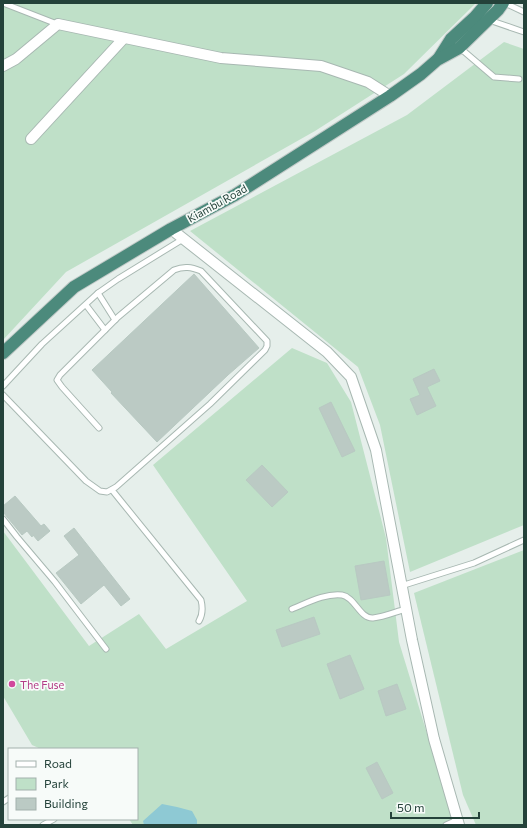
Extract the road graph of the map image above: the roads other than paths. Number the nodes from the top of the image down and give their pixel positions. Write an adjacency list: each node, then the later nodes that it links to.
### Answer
1 (3, 3): 5 (lane)
2 (497, 4): 3 (lane); 4 (highway, Kiambu Road); 9 (highway, Kiambu Road)
3 (524, 12)
4 (488, 20): 6 (lane); 8 (highway, Kiambu Road)
5 (58, 24): 7 (street); 10 (street)
6 (524, 32)
7 (124, 38): 12 (street); 13 (street)
8 (459, 48): 9 (highway, Kiambu Road); 11 (lane)
9 (437, 60): 12 (highway, Kiambu Road)
10 (3, 66)
11 (519, 78)
12 (390, 96): 14 (highway, Kiambu Road)
13 (31, 138)
14 (171, 229): 15 (street); 20 (highway, Kiambu Road)
15 (183, 239): 16 (lane); 27 (street)
16 (98, 294): 17 (lane); 18 (lane)
17 (86, 305): 19 (lane); 21 (lane)
18 (115, 320): 19 (lane); 24 (lane)
19 (105, 330): 23 (lane)
20 (3, 353)
21 (3, 386)
22 (3, 395): 24 (lane)
23 (100, 428)
24 (112, 490): 30 (lane)
25 (3, 519): 31 (lane)
26 (524, 540): 27 (lane)
27 (401, 586): 29 (street)
28 (292, 609): 29 (lane)
29 (406, 609): 33 (street)
30 (199, 622)
31 (106, 649)
32 (52, 820): 34 (lane)
33 (458, 822): 35 (lane)
34 (43, 825)
35 (446, 825)

